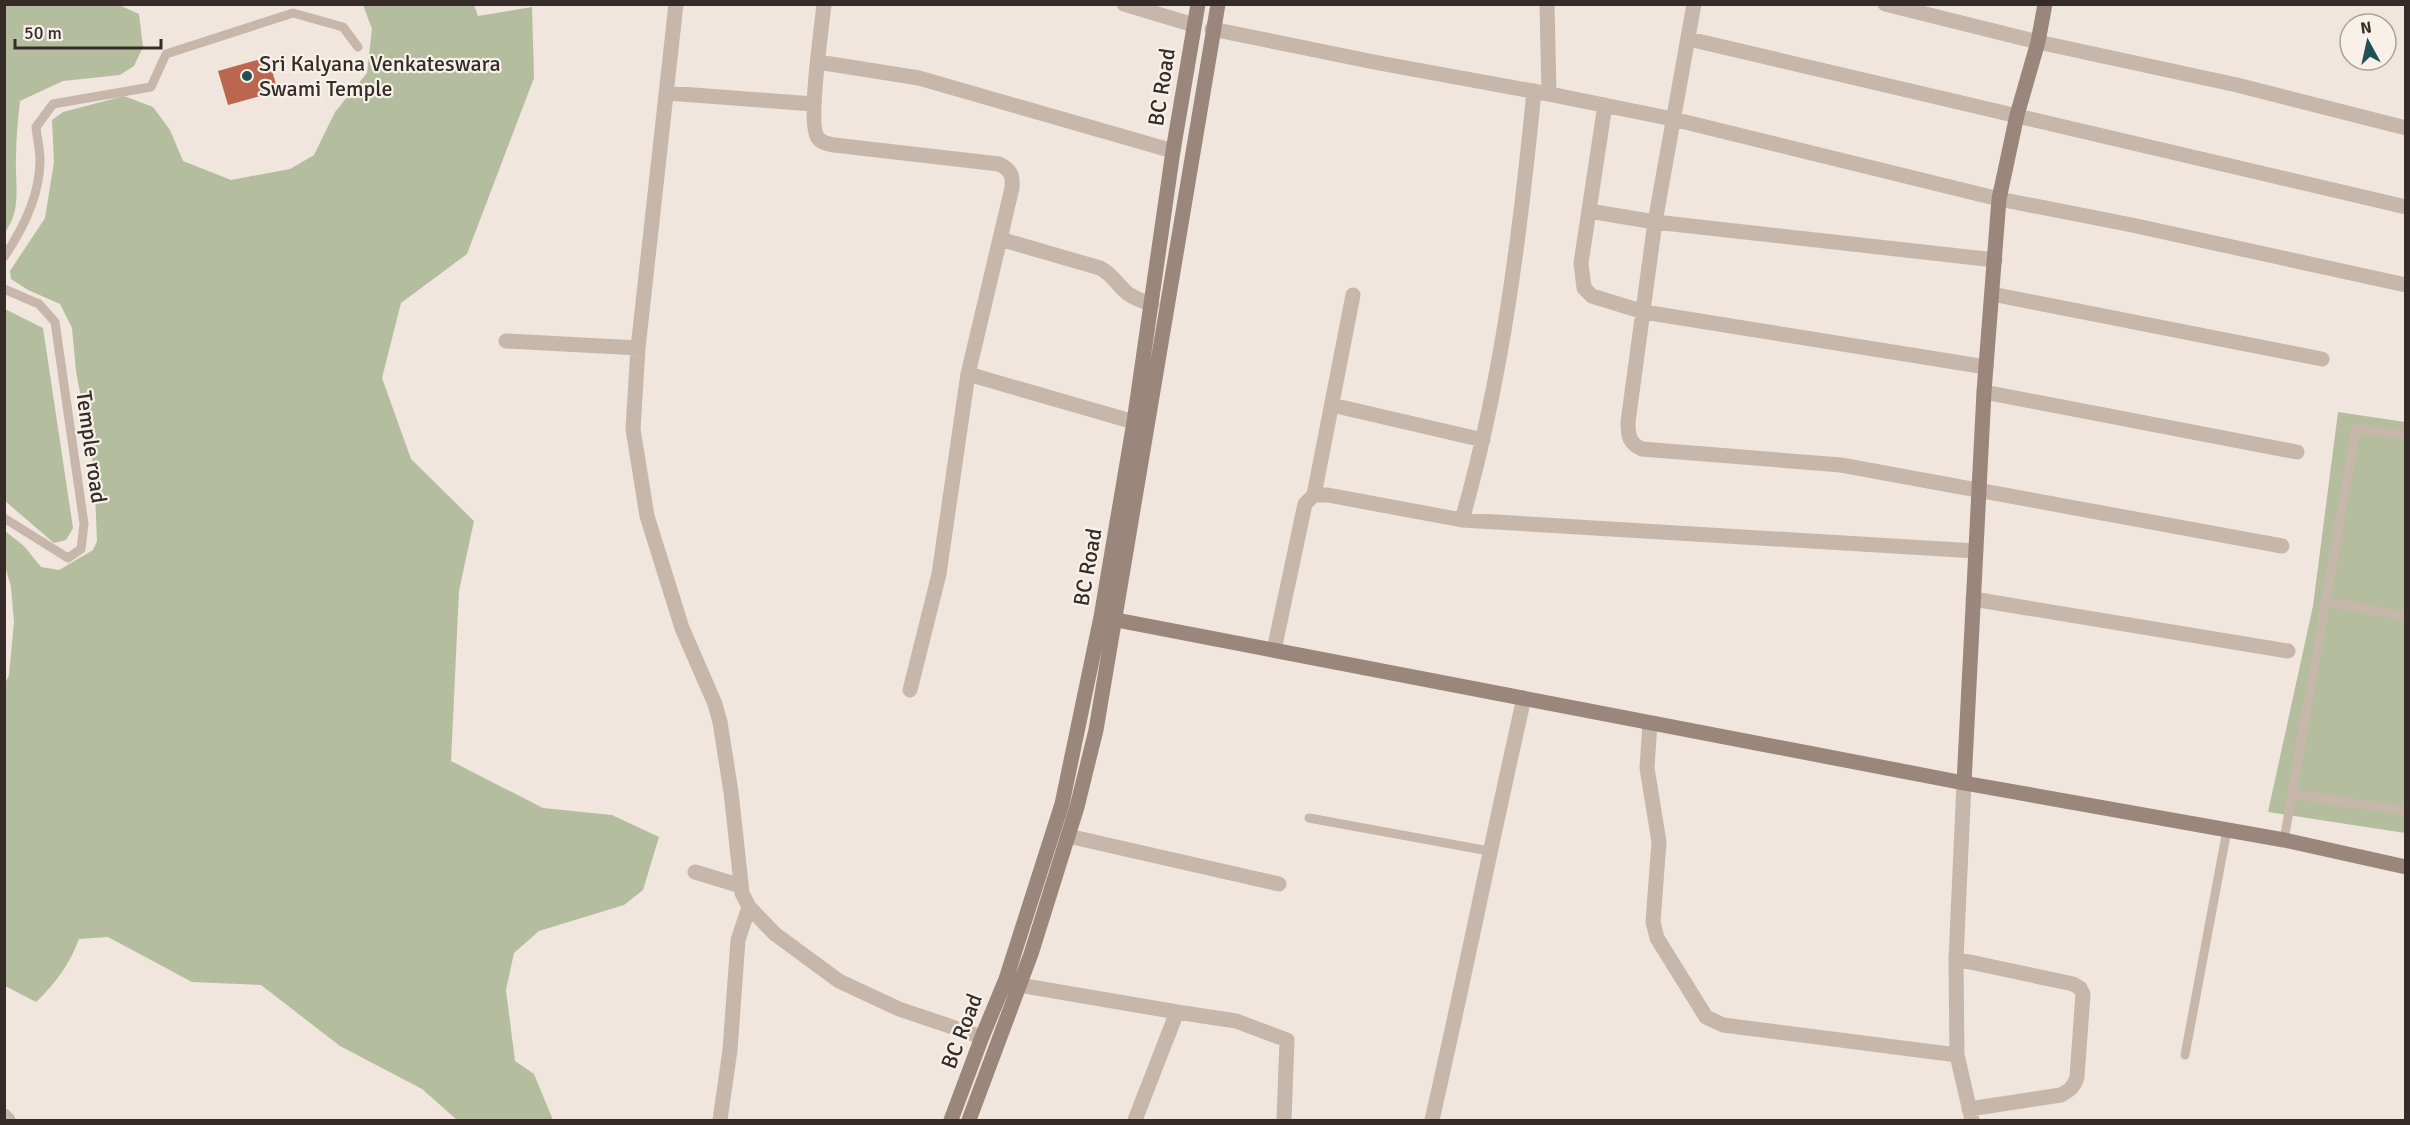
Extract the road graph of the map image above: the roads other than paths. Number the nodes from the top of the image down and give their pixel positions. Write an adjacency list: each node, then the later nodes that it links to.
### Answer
1 (676, 4): 17 (street)
2 (824, 4): 15 (street)
3 (1124, 4): 10 (street)
4 (1198, 4): 10 (street, BC Road)
5 (1218, 4): 11 (street, BC Road)
6 (1547, 4): 16 (street)
7 (1694, 4): 12 (street)
8 (1885, 4): 13 (street)
9 (2045, 4): 13 (street)
10 (1194, 25): 11 (street); 23 (street, BC Road)
11 (1212, 29): 16 (street); 57 (street, BC Road)
12 (1689, 39): 20 (street); 21 (street)
13 (2038, 42): 20 (street); 22 (street)
14 (358, 47): 29 (lane)
15 (818, 62): 18 (street); 23 (street)
16 (1541, 92): 19 (street); 46 (street)
17 (667, 93): 18 (street); 38 (street)
18 (814, 104): 28 (street)
19 (1605, 105): 21 (street); 26 (street)
20 (2017, 115): 24 (street); 25 (street)
21 (1673, 119): 24 (street); 27 (street)
22 (2406, 128)
23 (1173, 151): 35 (street, BC Road)
24 (1999, 199): 30 (street); 31 (street)
25 (2406, 207)
26 (1589, 211): 27 (street); 36 (street)
27 (1655, 222): 30 (street); 36 (street)
28 (1000, 239): 35 (street); 41 (street)
29 (4, 257)
30 (1995, 260): 33 (street)
31 (2406, 285)
32 (4, 289): 50 (lane, Temple road)
33 (1992, 294): 39 (street); 40 (street)
34 (1353, 296): 43 (street)
35 (1152, 304): 44 (street, BC Road)
36 (1644, 312): 40 (street); 48 (street)
37 (506, 341): 38 (street)
38 (638, 348): 74 (street)
39 (2322, 358)
40 (1986, 367): 42 (street)
41 (968, 374): 44 (street); 60 (street)
42 (1984, 392): 47 (street); 48 (street)
43 (1332, 405): 46 (street); 49 (street)
44 (1134, 422): 57 (street, BC Road)
45 (2406, 435): 55 (lane)
46 (1483, 440): 51 (street)
47 (2298, 452)
48 (1979, 492): 52 (street); 53 (street)
49 (1314, 495): 51 (street); 58 (street)
50 (4, 518)
51 (1462, 520): 53 (street)
52 (2282, 546)
53 (1976, 551): 54 (street)
54 (1973, 599): 59 (street); 63 (street)
55 (2326, 602): 56 (lane); 64 (lane)
56 (2406, 616)
57 (1108, 618): 58 (street); 68 (street, BC Road); 77 (street, BC Road)
58 (1274, 650): 61 (street)
59 (2289, 651)
60 (910, 690)
61 (1524, 698): 62 (street); 70 (street)
62 (1650, 723): 63 (street); 80 (street)
63 (1964, 783): 67 (street); 76 (street)
64 (2292, 794): 65 (lane); 69 (lane)
65 (2406, 811)
66 (1309, 818): 70 (lane)
67 (2227, 830): 69 (street); 81 (lane)
68 (1068, 836): 73 (street); 77 (street, BC Road)
69 (2284, 840): 71 (street)
70 (1489, 851): 90 (street)
71 (2406, 867)
72 (695, 872): 74 (street)
73 (1280, 884)
74 (741, 886): 75 (street)
75 (749, 906): 79 (street); 85 (street)
76 (1956, 959): 80 (street); 82 (street)
77 (1012, 982): 78 (street); 79 (street, BC Road); 87 (street, BC Road)
78 (1177, 1012): 88 (street); 89 (street)
79 (982, 1037): 86 (street, BC Road)
80 (1957, 1055): 82 (street)
81 (2185, 1055)
82 (1971, 1115)
83 (4, 1116): 84 (street)
84 (8, 1120)
85 (720, 1120)
86 (951, 1120)
87 (969, 1120)
88 (1135, 1120)
89 (1284, 1120)
90 (1432, 1120)

